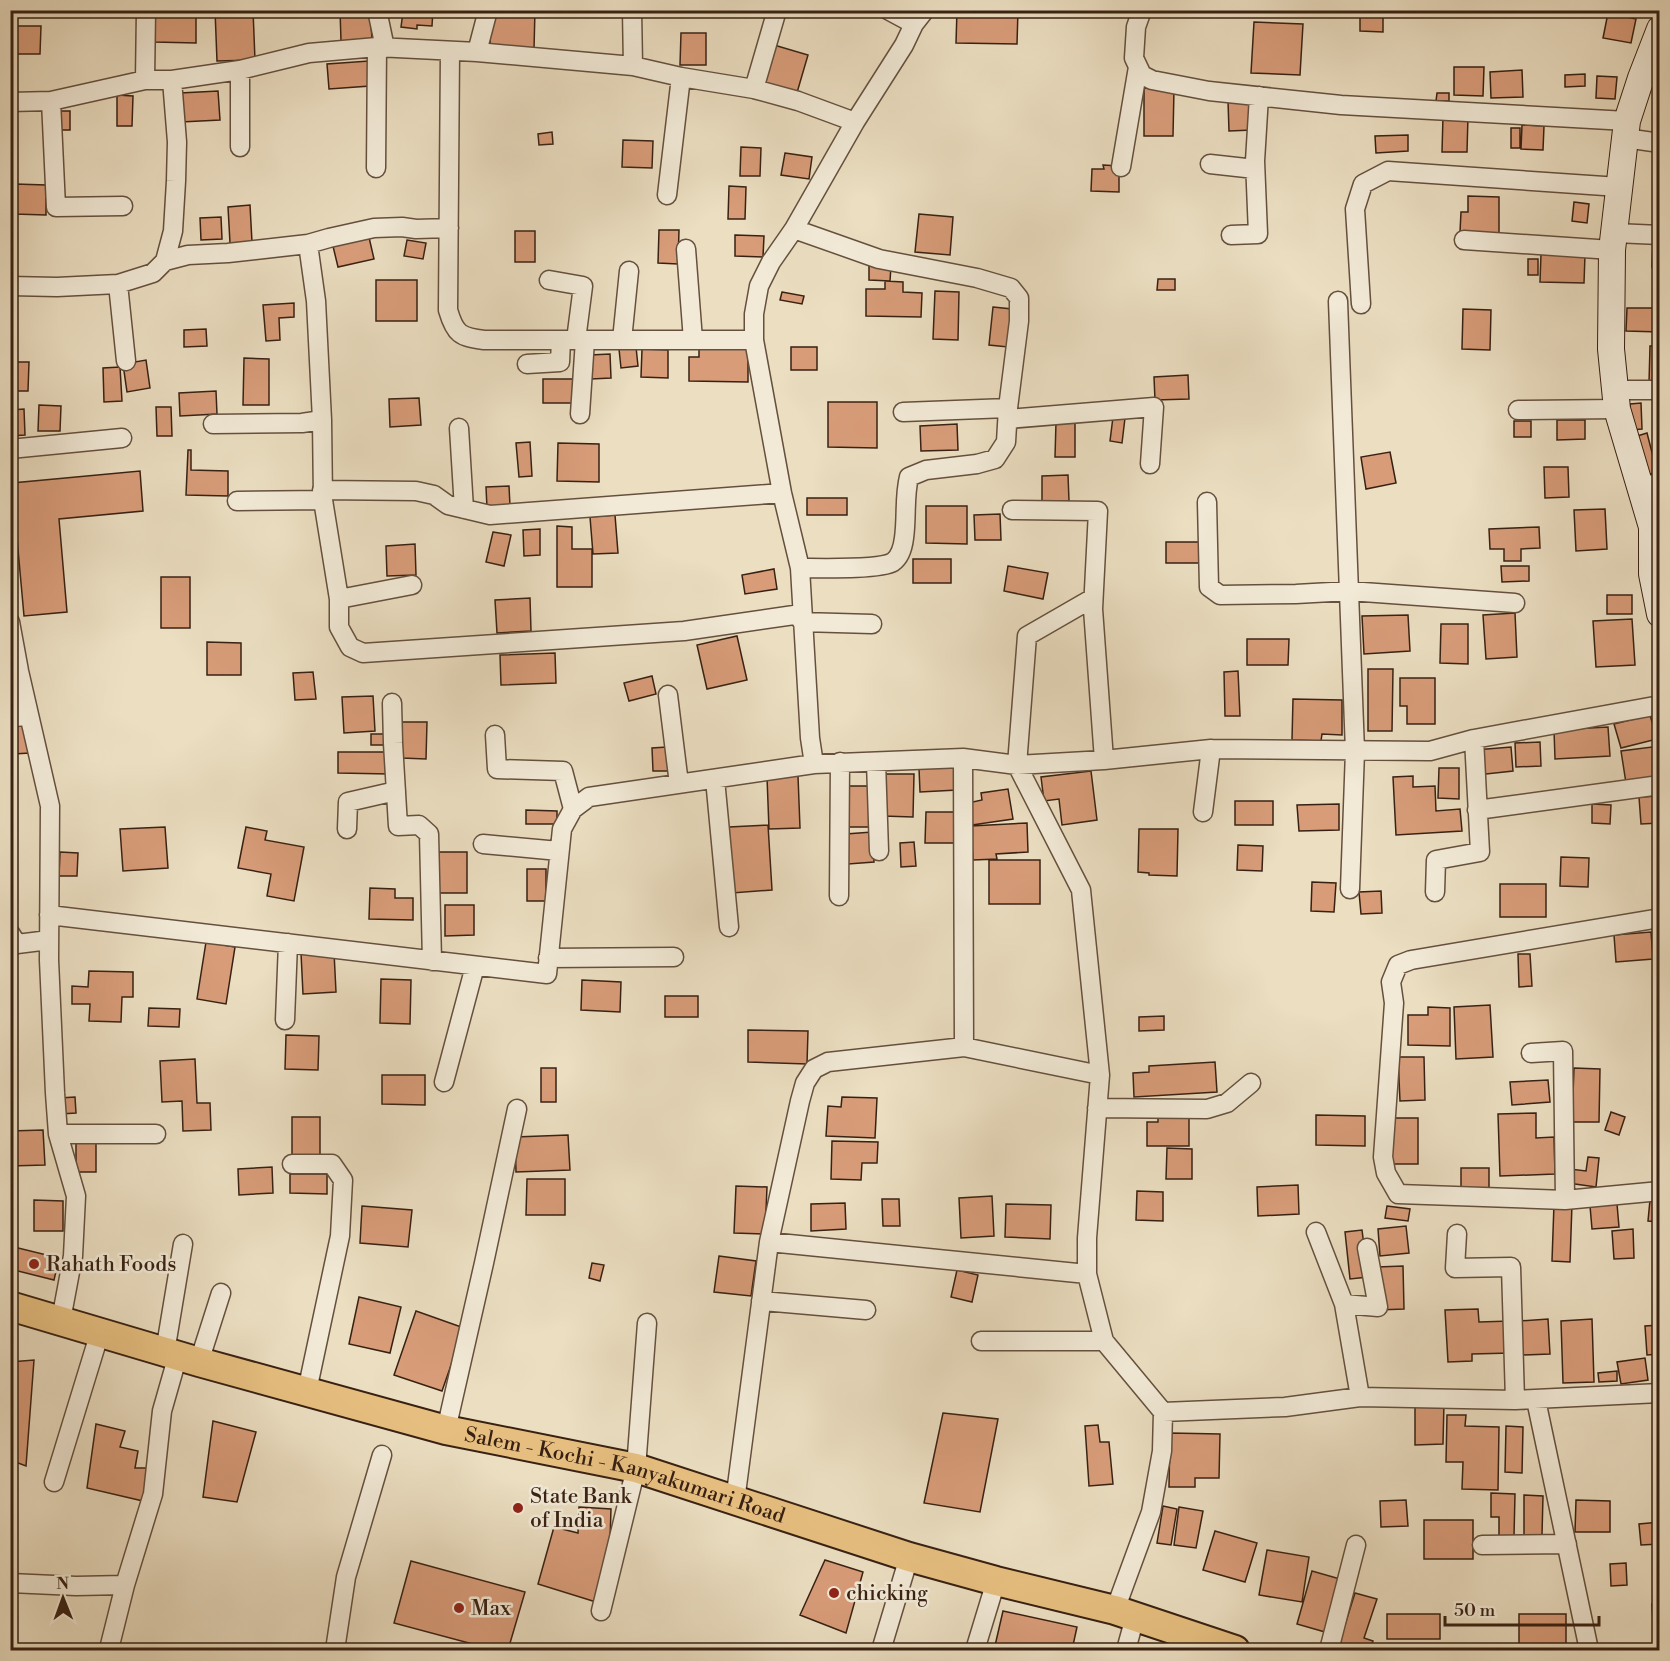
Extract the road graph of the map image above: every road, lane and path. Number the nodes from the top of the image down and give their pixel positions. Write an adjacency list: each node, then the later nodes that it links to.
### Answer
1 (146, 10): 17 (street)
2 (377, 10): 10 (street)
3 (488, 10): 12 (street)
4 (632, 10): 13 (street)
5 (777, 10): 19 (street)
6 (888, 10): 8 (street)
7 (1142, 10): 14 (street)
8 (919, 17): 23 (street)
9 (1659, 29): 24 (street)
10 (381, 47): 11 (street); 15 (street); 29 (street)
11 (450, 51): 12 (street); 34 (street)
12 (477, 52): 13 (street)
13 (633, 66): 16 (street)
14 (1138, 67): 20 (street); 28 (street)
15 (240, 70): 18 (street); 26 (street)
16 (681, 77): 19 (street); 32 (street)
17 (145, 80): 18 (street); 21 (street)
18 (172, 80): 42 (street)
19 (754, 89): 23 (street)
20 (1259, 96): 24 (street); 30 (street)
21 (51, 101): 22 (street); 33 (street)
22 (10, 102)
23 (855, 122): 35 (street)
24 (1626, 129): 25 (street); 31 (street)
25 (1659, 144)
26 (240, 147)
27 (1210, 164): 30 (street)
28 (1121, 166)
29 (376, 168)
30 (1255, 169): 37 (street)
31 (1619, 187): 39 (street); 48 (street)
32 (667, 195)
33 (123, 206)
34 (449, 228): 40 (street); 49 (street)
35 (794, 229): 52 (street); 60 (street)
36 (1659, 235): 39 (street)
37 (1231, 236)
38 (1464, 240): 39 (street)
39 (1614, 241): 56 (street)
40 (308, 244): 42 (street); 61 (street)
41 (686, 249): 51 (street)
42 (165, 261): 45 (street)
43 (629, 271): 50 (street)
44 (549, 280): 49 (street)
45 (118, 284): 46 (street); 53 (street)
46 (10, 286)
47 (1338, 301): 77 (street)
48 (1361, 304)
49 (574, 340): 50 (street); 54 (street); 59 (street)
50 (622, 340): 51 (street)
51 (693, 340): 52 (street)
52 (754, 340): 68 (street)
53 (126, 361)
54 (527, 364)
55 (1659, 390): 56 (street)
56 (1617, 399): 57 (street); 67 (street)
57 (1518, 410)
58 (903, 412): 60 (street)
59 (580, 414)
60 (1008, 414): 66 (street); 74 (street)
61 (322, 420): 62 (street); 69 (street)
62 (213, 424)
63 (459, 428): 72 (street)
64 (122, 438): 65 (street)
65 (10, 449)
66 (1150, 464)
67 (1650, 484): 75 (street)
68 (782, 493): 72 (street); 74 (street)
69 (322, 495): 70 (street); 72 (street); 79 (street)
70 (237, 501)
71 (1207, 502): 77 (street)
72 (464, 508)
73 (1012, 510): 78 (street)
74 (800, 568): 82 (street)
75 (1656, 573): 81 (street)
76 (412, 585): 79 (street)
77 (1349, 591): 80 (street); 93 (street)
78 (1093, 598): 95 (street); 99 (street)
79 (339, 599): 82 (street)
80 (1515, 603)
81 (1659, 614)
82 (802, 618): 84 (street); 98 (street)
83 (10, 622): 88 (street)
84 (872, 624)
85 (668, 694): 101 (street)
86 (392, 703): 103 (street)
87 (1659, 705): 91 (street)
88 (29, 715): 89 (street); 114 (street)
89 (10, 718)
90 (495, 735): 104 (street)
91 (1473, 739): 93 (street); 105 (street)
92 (1211, 749): 93 (street); 95 (street); 106 (street)
93 (1355, 751): 111 (street)
94 (963, 759): 97 (street); 99 (street); 125 (street)
95 (1104, 760): 99 (street)
96 (840, 762): 97 (street); 98 (street); 113 (street)
97 (876, 762): 110 (street)
98 (814, 764): 100 (street)
99 (1017, 765): 127 (street)
100 (715, 779): 101 (street); 116 (street)
101 (679, 784): 104 (street)
102 (1659, 785): 105 (street)
103 (396, 791): 107 (street); 122 (street)
104 (573, 809): 109 (street)
105 (1478, 810): 112 (street)
106 (1203, 812)
107 (347, 830)
108 (483, 844): 109 (street)
109 (560, 851): 121 (street)
110 (879, 851)
111 (1350, 889)
112 (1435, 892)
113 (839, 897)
114 (50, 915): 118 (street); 119 (street)
115 (1659, 918): 136 (street)
116 (729, 927)
117 (10, 933): 118 (street)
118 (49, 940): 132 (street)
119 (288, 943): 122 (street); 124 (street)
120 (674, 957): 121 (street)
121 (548, 958): 123 (street)
122 (432, 961): 123 (street)
123 (475, 966): 128 (street)
124 (285, 1020)
125 (964, 1047): 127 (street); 139 (street)
126 (1531, 1053): 136 (street)
127 (1100, 1075): 130 (street)
128 (444, 1082)
129 (1251, 1083): 130 (street)
130 (1097, 1108): 142 (street)
131 (517, 1109): 160 (street)
132 (58, 1134): 133 (street); 148 (street)
133 (156, 1134)
134 (292, 1164): 154 (street)
135 (1659, 1191): 136 (street)
136 (1565, 1200)
137 (1316, 1232): 145 (street)
138 (1457, 1234): 157 (street)
139 (769, 1242): 142 (street); 144 (street)
140 (183, 1244): 153 (street)
141 (1367, 1248): 145 (street)
142 (1088, 1274): 152 (street)
143 (221, 1293): 153 (street)
144 (761, 1301): 147 (street); 164 (street)
145 (1344, 1304): 156 (street)
146 (10, 1306): 148 (main road, Salem - Kochi - Kanyakumari Road)
147 (866, 1310)
148 (61, 1320): 150 (main road, Salem - Kochi - Kanyakumari Road)
149 (647, 1323): 162 (street)
150 (100, 1332): 153 (main road, Salem - Kochi - Kanyakumari Road); 163 (street)
151 (981, 1341): 152 (street)
152 (1104, 1341): 159 (street)
153 (180, 1356): 154 (main road, Salem - Kochi - Kanyakumari Road); 171 (street)
154 (307, 1391): 160 (main road, Salem - Kochi - Kanyakumari Road)
155 (1659, 1393): 158 (street)
156 (1360, 1397): 157 (street); 159 (street)
157 (1515, 1400): 158 (street)
158 (1536, 1400): 165 (street)
159 (1163, 1412): 173 (street)
160 (446, 1430): 162 (main road, Salem - Kochi - Kanyakumari Road)
161 (382, 1455): 177 (street)
162 (636, 1468): 164 (main road, Salem - Kochi - Kanyakumari Road); 172 (street)
163 (54, 1482)
164 (735, 1500): 168 (main road, Salem - Kochi - Kanyakumari Road)
165 (1567, 1544): 167 (street); 181 (street)
166 (1356, 1545): 180 (street)
167 (1482, 1545)
168 (909, 1557): 169 (main road, Salem - Kochi - Kanyakumari Road); 174 (street)
169 (996, 1581): 173 (main road, Salem - Kochi - Kanyakumari Road); 178 (street)
170 (10, 1583): 171 (street)
171 (125, 1585): 175 (street)
172 (601, 1611)
173 (1125, 1614): 176 (main road, Salem - Kochi - Kanyakumari Road); 179 (street)
174 (882, 1647)
175 (109, 1649)
176 (1223, 1649)
177 (335, 1650)
178 (975, 1650)
179 (1126, 1650)
180 (1329, 1650)
181 (1589, 1650)

